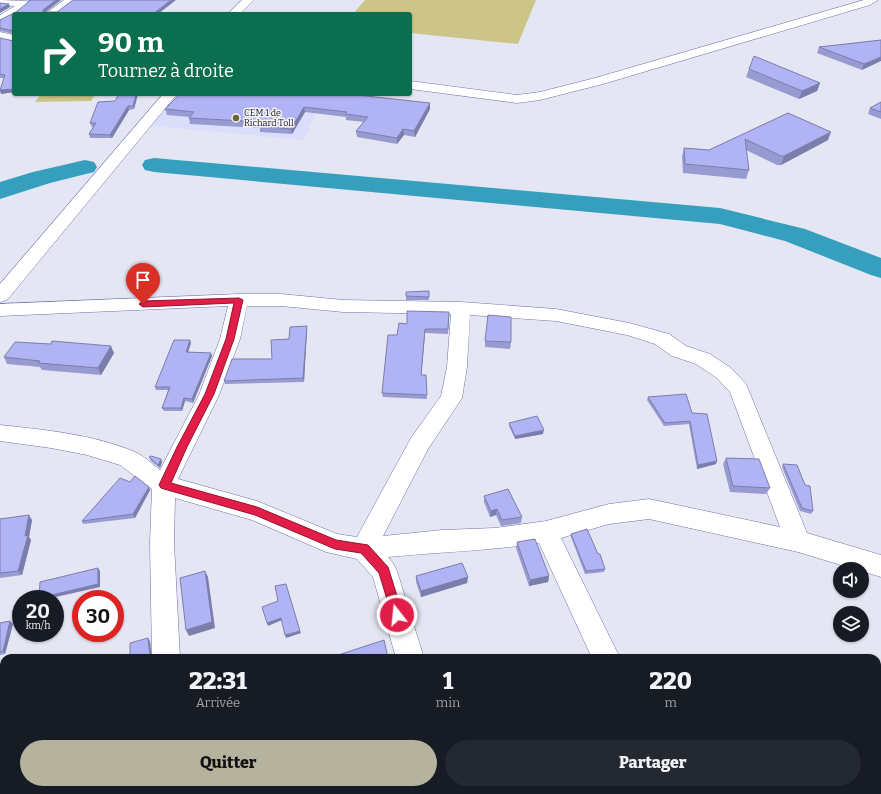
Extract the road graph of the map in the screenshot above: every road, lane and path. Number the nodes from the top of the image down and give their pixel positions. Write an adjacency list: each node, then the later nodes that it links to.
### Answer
1 (71, 0): 6 (street)
2 (248, 0): 7 (street)
3 (0, 2): 5 (street)
4 (872, 4): 10 (street)
5 (13, 12)
6 (53, 12)
7 (236, 12)
8 (12, 13): 9 (street)
9 (0, 20)
10 (412, 86)
11 (168, 96): 12 (street)
12 (0, 296)
13 (239, 300): 14 (street); 15 (street); 17 (street)
14 (461, 308): 19 (street); 20 (street)
15 (0, 310)
16 (0, 433): 17 (street)
17 (164, 485): 20 (street); 22 (street)
18 (546, 532): 19 (street); 20 (street); 24 (street)
19 (798, 541): 21 (street)
20 (364, 549): 23 (street)
21 (881, 566)
22 (166, 654)
23 (409, 654)
24 (604, 654)

